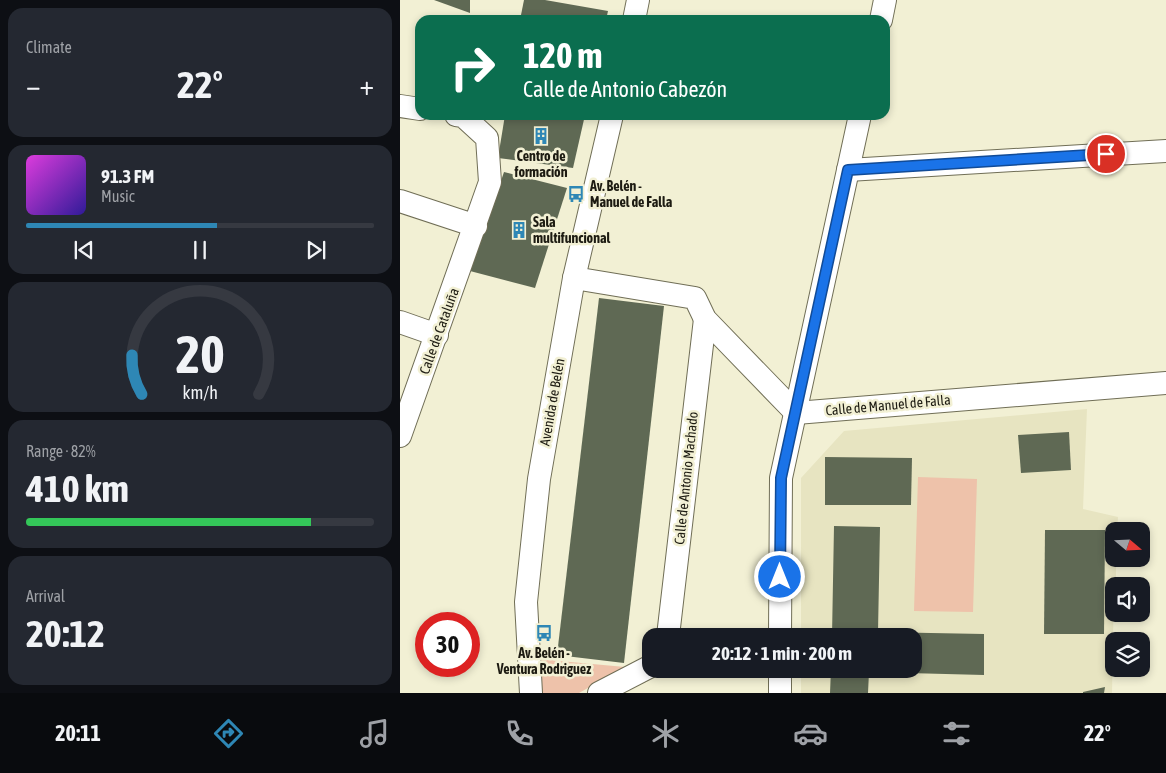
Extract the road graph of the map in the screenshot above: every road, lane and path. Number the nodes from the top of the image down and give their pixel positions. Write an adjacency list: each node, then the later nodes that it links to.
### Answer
1 (638, 0): 3 (street)
2 (885, 0): 4 (street)
3 (635, 15)
4 (882, 15)
5 (400, 106): 6 (street)
6 (415, 108)
7 (467, 120): 13 (street, Calle de Cataluña)
8 (611, 120): 14 (street, Avenida de Belén)
9 (859, 120): 11 (street)
10 (1166, 151): 11 (street)
11 (848, 170): 19 (street)
12 (400, 201): 13 (street)
13 (476, 226): 17 (street, Calle de Cataluña)
14 (574, 278): 15 (street); 25 (street, Avenida de Belén)
15 (705, 319): 19 (street); 21 (street, Calle de Antonio Machado)
16 (400, 322): 17 (street)
17 (438, 335): 20 (street, Calle de Cataluña)
18 (1166, 384): 19 (street, Calle de Manuel de Falla)
19 (796, 413): 22 (street)
20 (400, 436)
21 (669, 628)
22 (780, 628)
23 (642, 671): 26 (street)
24 (780, 678): 27 (street)
25 (531, 693)
26 (599, 693)
27 (780, 693)

